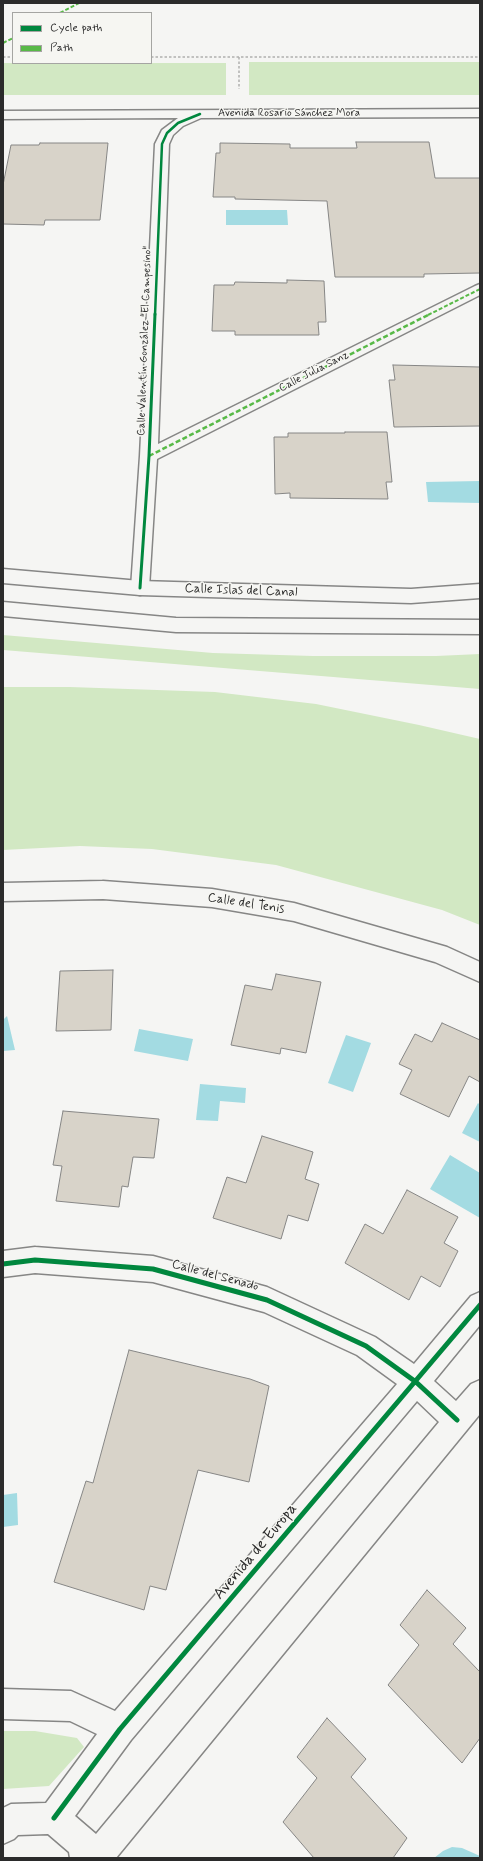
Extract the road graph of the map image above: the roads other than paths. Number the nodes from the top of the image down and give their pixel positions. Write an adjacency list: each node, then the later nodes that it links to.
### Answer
1 (480, 113): 2 (street, Avenida Rosario Sánchez Mora)
2 (200, 114): 3 (street, Avenida Rosario Sánchez Mora); 5 (street, Calle Valentín González "El Campesino")
3 (3, 115)
4 (480, 289): 5 (street, Calle Julia Sanz)
5 (149, 456): 7 (street, Calle Valentín González "El Campesino")
6 (3, 576): 7 (street, Calle Islas del Canal)
7 (140, 588): 8 (street, Calle Islas del Canal)
8 (480, 591)
9 (3, 609): 10 (street)
10 (480, 627)
11 (3, 892): 12 (street, Calle del Tenis)
12 (480, 972)
13 (3, 1264): 15 (street, Calle del Senado)
14 (480, 1305): 15 (street, Avenida de Europa)
15 (416, 1382): 17 (street, Calle del Senado); 19 (street, Avenida de Europa)
16 (480, 1393): 17 (street)
17 (457, 1420): 23 (street)
18 (3, 1704): 19 (street)
19 (120, 1729): 20 (street, Avenida de Europa)
20 (54, 1818): 21 (street); 22 (street)
21 (3, 1828)
22 (86, 1858)
23 (96, 1858)

